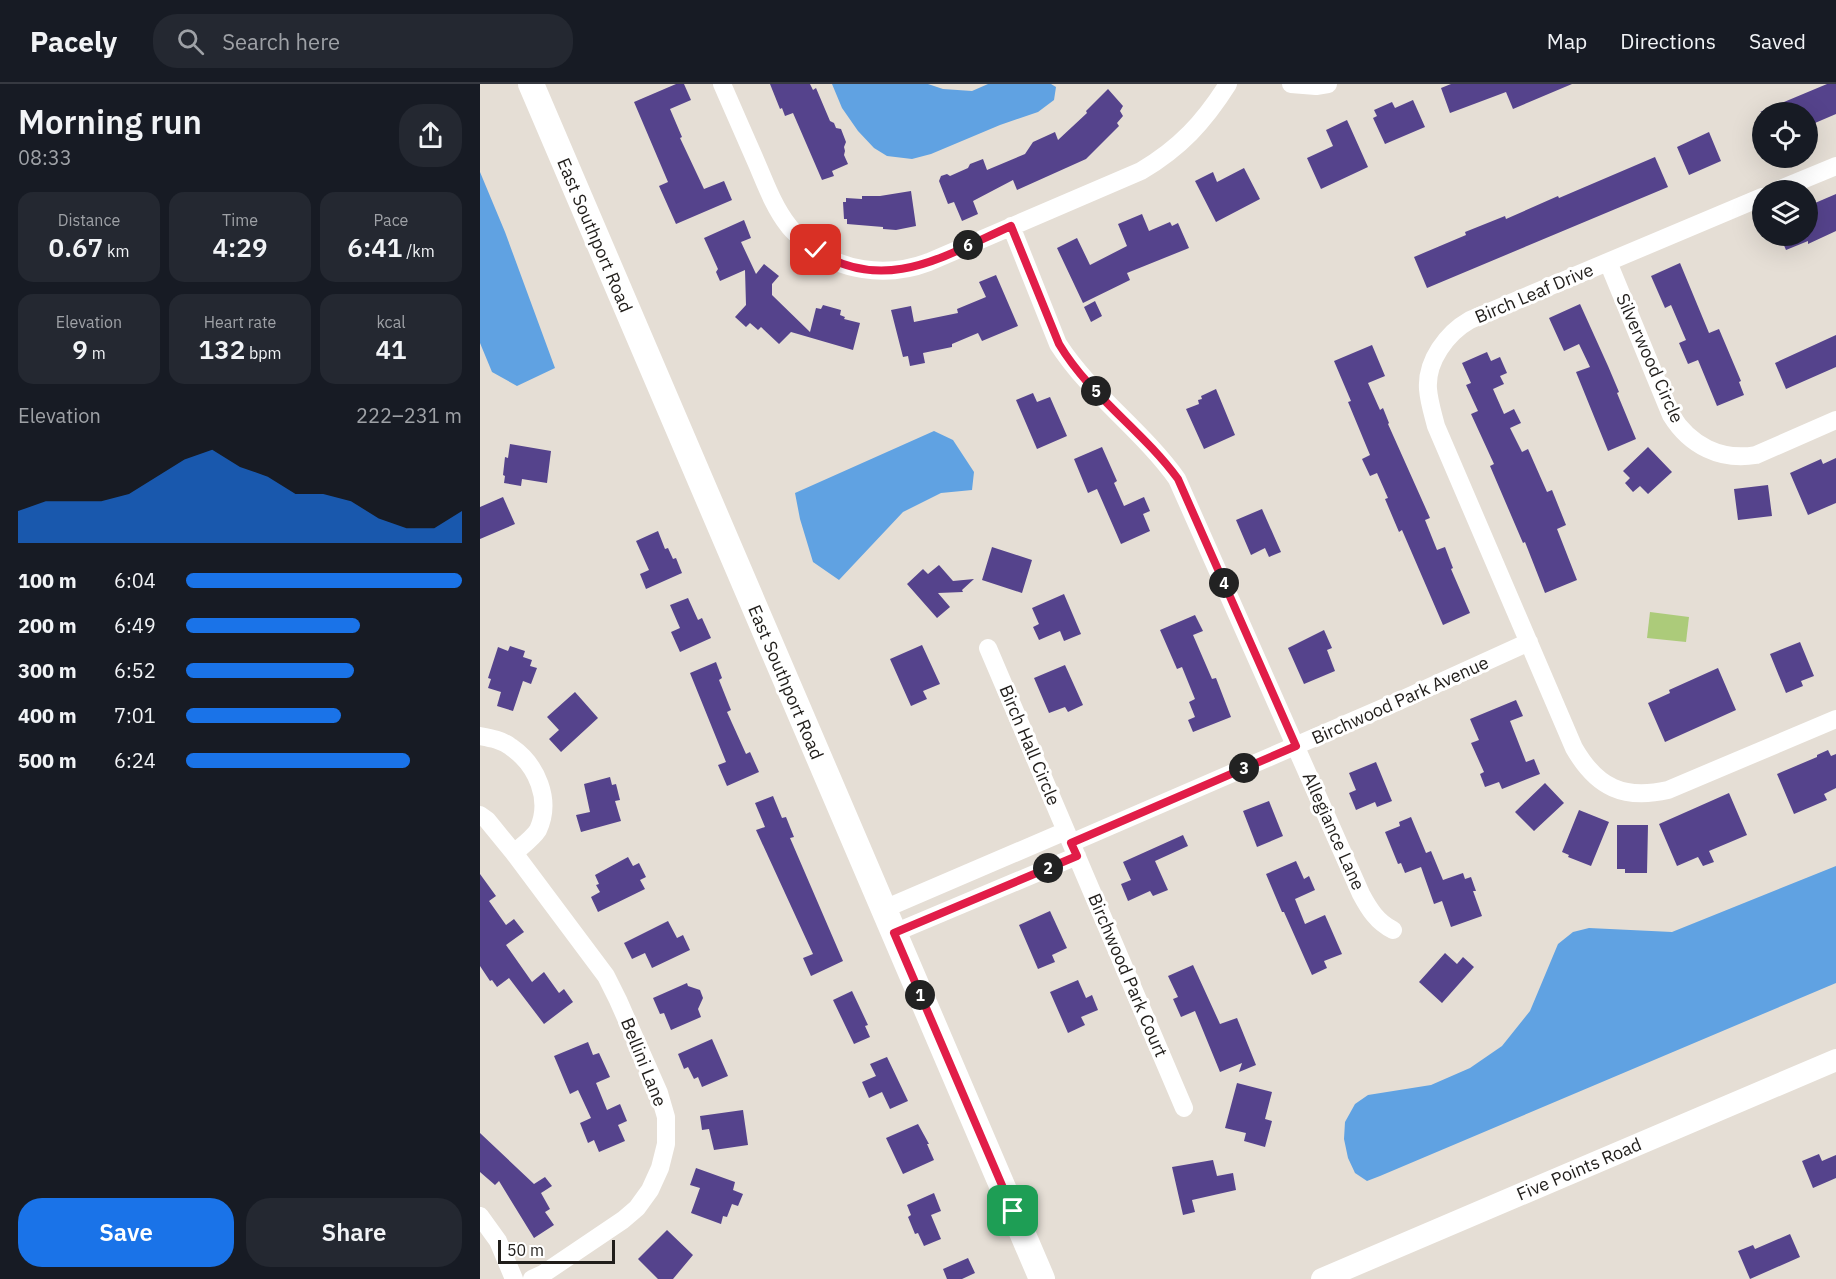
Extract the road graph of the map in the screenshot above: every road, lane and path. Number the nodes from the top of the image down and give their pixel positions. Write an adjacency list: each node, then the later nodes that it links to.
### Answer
1 (531, 84): 20 (main road, East Southport Road)
2 (722, 84): 9 (street)
3 (1228, 84): 9 (street)
4 (1291, 84): 5 (street)
5 (1328, 84)
6 (1836, 166): 7 (street)
7 (1802, 180)
8 (1752, 201): 10 (street, Birch Leaf Drive)
9 (1011, 226): 16 (street, Allegiance Lane)
10 (1608, 262): 11 (street, Silverwood Circle); 12 (street, Birch Leaf Drive)
11 (1836, 420)
12 (1529, 642): 14 (street, Birch Leaf Drive); 16 (street, Birchwood Park Avenue)
13 (988, 648): 18 (street, Birch Hall Circle)
14 (1836, 719)
15 (480, 736): 19 (street)
16 (1296, 746): 18 (street, Birchwood Park Avenue); 21 (street, Allegiance Lane)
17 (480, 815): 19 (street, Bellini Lane)
18 (1072, 843): 20 (street, Birchwood Park Avenue); 22 (street, Birchwood Park Avenue); 24 (street, Birchwood Park Court)
19 (514, 853): 27 (street, Bellini Lane)
20 (884, 909): 22 (main road, East Southport Road)
21 (1393, 930)
22 (894, 933): 28 (main road, East Southport Road)
23 (1836, 1060): 29 (street, Five Points Road)
24 (1184, 1108)
25 (480, 1216): 26 (street)
26 (514, 1279)
27 (532, 1279)
28 (1042, 1279)
29 (1322, 1279)

